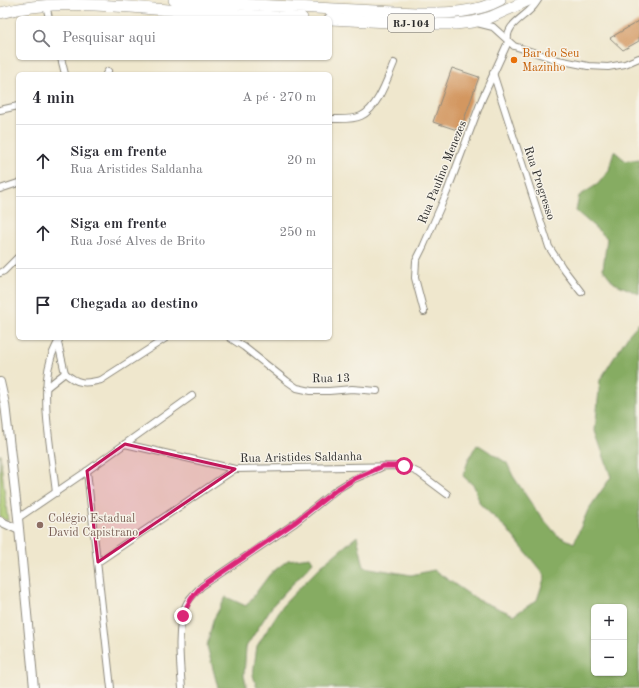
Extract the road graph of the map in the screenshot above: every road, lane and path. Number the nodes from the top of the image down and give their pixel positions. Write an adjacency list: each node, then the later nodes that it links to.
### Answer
1 (174, 0): 6 (highway, RJ-104)
2 (268, 0): 8 (street)
3 (500, 0): 8 (highway, RJ-104)
4 (529, 0): 13 (highway, RJ-104)
5 (538, 0): 14 (street, Rua Paulino Menezes)
6 (194, 1): 8 (highway, RJ-104)
7 (46, 5): 9 (highway); 10 (street); 11 (highway)
8 (258, 5)
9 (0, 13)
10 (49, 16)
11 (271, 16)
12 (332, 19): 13 (highway, RJ-104)
13 (473, 22): 14 (street)
14 (508, 42): 15 (street); 19 (street, Rua Paulino Menezes)
15 (639, 58)
16 (61, 60): 18 (street)
17 (394, 63): 22 (street)
18 (64, 72)
19 (493, 73): 27 (street, Rua Progresso); 28 (street, Rua Paulino Menezes)
20 (16, 106): 21 (street)
21 (0, 110)
22 (332, 119)
23 (16, 184): 24 (street)
24 (0, 189)
25 (16, 259): 26 (street)
26 (0, 273)
27 (581, 292)
28 (424, 312)
29 (59, 340): 32 (street); 34 (street)
30 (163, 340): 32 (street)
31 (233, 340): 35 (street, Rua 13)
32 (65, 373): 34 (street)
33 (0, 382): 43 (street)
34 (46, 388): 41 (street)
35 (377, 391)
36 (192, 396): 37 (street)
37 (125, 444): 39 (street, Rua Aristides Saldanha); 40 (street)
38 (383, 466): 39 (street, Rua Aristides Saldanha); 42 (street, Rua Aristides Saldanha); 49 (street)
39 (235, 469): 46 (street)
40 (87, 472): 41 (street); 46 (street)
41 (56, 493): 43 (street)
42 (447, 494)
43 (18, 518): 45 (street)
44 (0, 521): 45 (street)
45 (19, 530): 47 (street)
46 (98, 562): 48 (street)
47 (34, 688)
48 (111, 688)
49 (182, 688)

